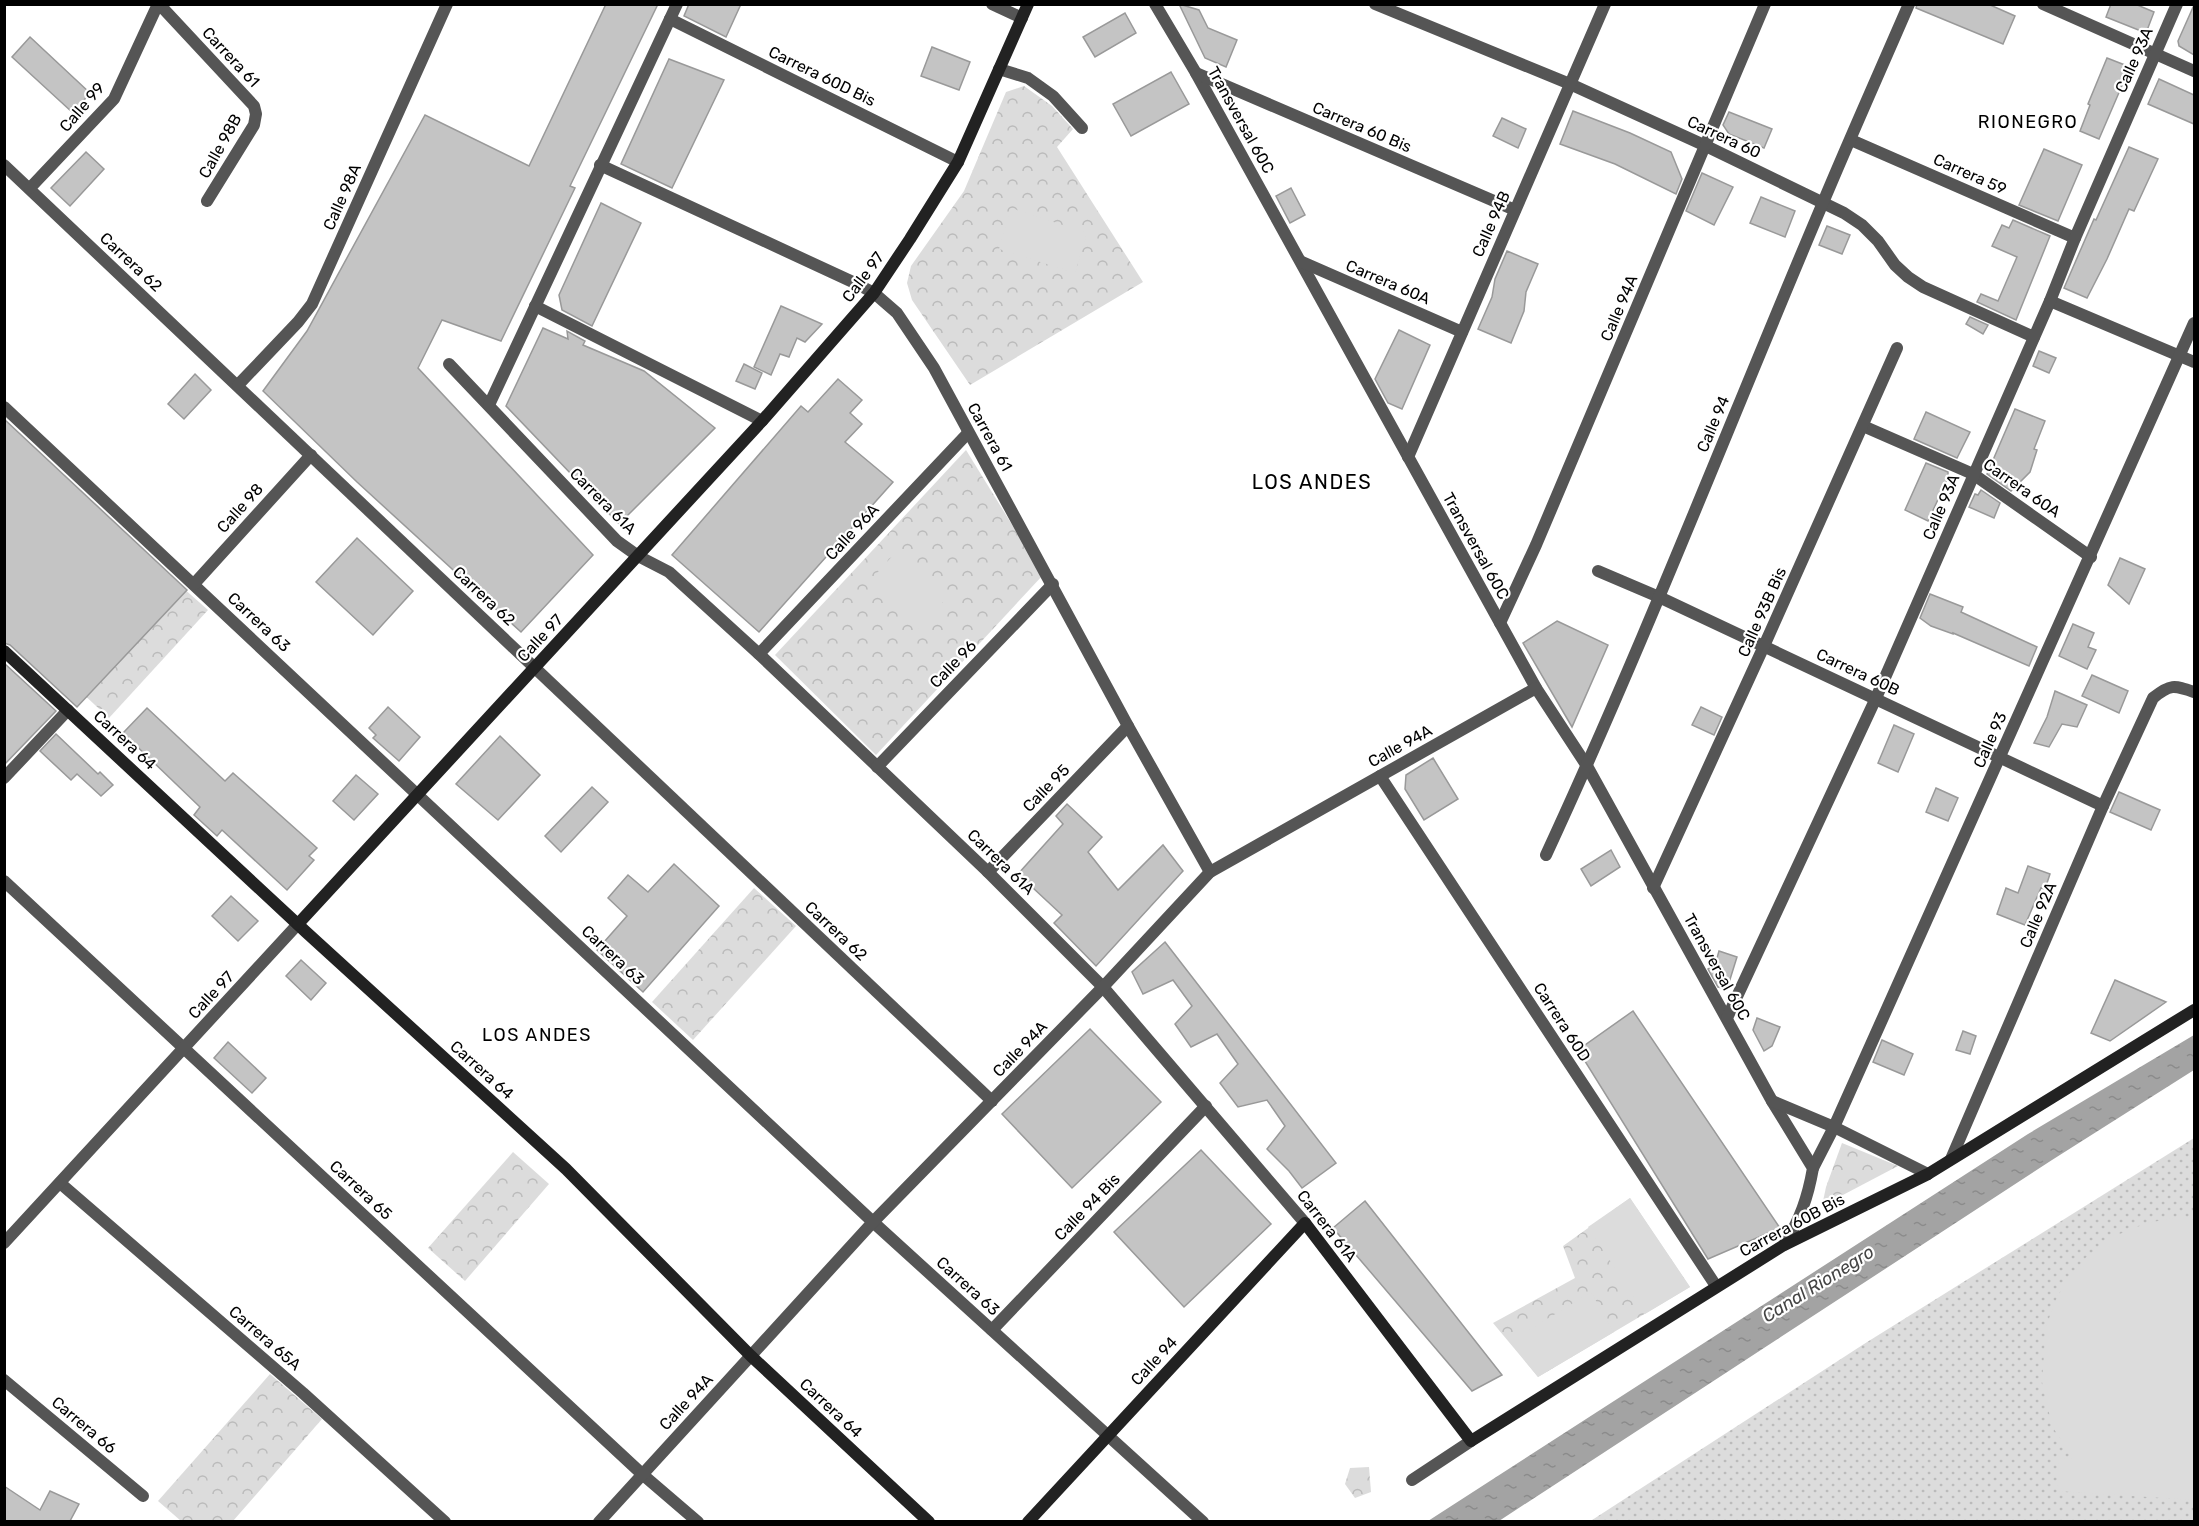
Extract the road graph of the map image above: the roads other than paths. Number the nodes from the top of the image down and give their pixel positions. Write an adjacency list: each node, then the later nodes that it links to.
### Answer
1 (159, 4): 20 (street, Carrera 61); 27 (street, Calle 99)
2 (447, 4): 43 (street, Calle 98A)
3 (677, 4): 14 (street)
4 (992, 4): 13 (street)
5 (1028, 4): 13 (street, Calle 97)
6 (1155, 4): 18 (street, Transversal 60C)
7 (1375, 4): 19 (street, Carrera 60)
8 (1605, 4): 19 (street, Calle 94B)
9 (1766, 4): 23 (street, Calle 94A)
10 (1909, 4): 22 (street, Calle 94)
11 (2043, 4): 15 (street)
12 (2177, 4): 15 (street, Calle 93A)
13 (1022, 18): 16 (street, Calle 97)
14 (670, 19): 24 (street, Carrera 60D Bis); 26 (street)
15 (2155, 53): 17 (street); 31 (street, Calle 93A)
16 (999, 69): 21 (street); 24 (street, Calle 97)
17 (2194, 71)
18 (1196, 74): 30 (street, Carrera 60 Bis); 32 (street, Transversal 60C)
19 (1570, 84): 23 (street, Carrera 60); 30 (street, Calle 94B)
20 (254, 106): 28 (street, Calle 98B)
21 (1082, 128)
22 (1851, 140): 29 (street, Calle 94); 31 (street, Carrera 59)
23 (1706, 146): 29 (street, Carrera 60); 58 (street, Calle 94A)
24 (958, 162): 33 (street, Calle 97)
25 (4, 165): 27 (street, Carrera 62)
26 (600, 165): 33 (street, Carrera 61); 35 (street)
27 (30, 188): 43 (street, Carrera 62)
28 (207, 201)
29 (1823, 203): 38 (street, Carrera 60); 57 (street, Calle 94)
30 (1515, 210): 37 (street, Calle 94B)
31 (2075, 238): 34 (street, Calle 93A)
32 (1302, 262): 37 (street, Carrera 60A); 50 (street, Transversal 60C)
33 (874, 293): 46 (street, Calle 97); 48 (street, Carrera 61)
34 (2050, 301): 38 (street, Calle 93A); 40 (street)
35 (535, 306): 44 (street); 46 (street)
36 (2194, 324): 40 (street, Calle 93)
37 (1462, 332): 50 (street, Calle 94B)
38 (2034, 337): 51 (street, Calle 93A)
39 (1897, 348): 47 (street, Calle 93B Bis)
40 (2181, 356): 41 (street); 53 (street, Calle 93)
41 (2194, 362)
42 (449, 364): 44 (street, Carrera 61A)
43 (238, 386): 49 (street, Carrera 62)
44 (489, 405): 52 (street, Carrera 61A)
45 (4, 407): 55 (street, Carrera 63)
46 (762, 421): 52 (street, Calle 97)
47 (1863, 426): 51 (street, Carrera 60A); 59 (street, Calle 93B Bis)
48 (968, 433): 56 (street, Carrera 61); 61 (street, Calle 96A)
49 (311, 455): 55 (street, Calle 98); 62 (street, Carrera 62)
50 (1408, 457): 58 (street, Transversal 60C)
51 (1973, 474): 53 (street, Carrera 60A); 65 (street, Calle 93A)
52 (638, 556): 61 (street, Carrera 61A); 62 (street, Calle 97)
53 (2091, 557): 68 (street, Calle 93)
54 (1598, 571): 57 (street, Carrera 60B)
55 (194, 584): 73 (street, Carrera 63)
56 (1053, 584): 67 (street, Carrera 61); 69 (street, Calle 96)
57 (1659, 597): 59 (street, Carrera 60B); 70 (street, Calle 94)
58 (1500, 623): 63 (street, Transversal 60C)
59 (1764, 646): 65 (street, Carrera 60B); 79 (street, Calle 93B Bis)
60 (4, 651): 66 (street, Carrera 64)
61 (759, 654): 69 (street, Carrera 61A)
62 (535, 668): 73 (street, Calle 97); 85 (street, Carrera 62)
63 (1536, 688): 70 (street, Transversal 60C); 71 (street, Calle 94A)
64 (2194, 692): 74 (street, Calle 92A)
65 (1876, 698): 68 (street, Carrera 60B); 83 (street, Calle 93A)
66 (68, 710): 72 (street); 80 (street, Carrera 64)
67 (1128, 726): 76 (street, Calle 95); 77 (street, Carrera 61)
68 (2000, 758): 74 (street, Carrera 60B); 88 (street, Calle 93)
69 (877, 766): 76 (street, Carrera 61A)
70 (1587, 766): 75 (street, Calle 94); 79 (street, Transversal 60C)
71 (1380, 777): 77 (street, Calle 94A); 97 (street, Carrera 60D)
72 (4, 778)
73 (418, 794): 80 (street, Calle 97); 93 (street, Carrera 63)
74 (2103, 806): 89 (street, Calle 92A)
75 (1546, 855)
76 (988, 872): 81 (street, Carrera 61A)
77 (1210, 872): 81 (street, Calle 94A)
78 (4, 881): 84 (street, Carrera 65)
79 (1653, 888): 83 (street, Transversal 60C)
80 (298, 924): 84 (street, Calle 97); 99 (street, Carrera 64)
81 (1103, 987): 85 (street, Calle 94A); 87 (street, Carrera 61A)
82 (2194, 1010): 89 (street, Carrera 60B Bis)
83 (1727, 1018): 86 (street, Transversal 60C)
84 (184, 1048): 92 (street, Calle 97); 103 (street, Carrera 65)
85 (992, 1101): 93 (street, Calle 94A)
86 (1772, 1101): 88 (street); 90 (street, Transversal 60C)
87 (1206, 1106): 94 (street, Carrera 61A); 98 (street, Calle 94 Bis)
88 (1834, 1127): 90 (street, Calle 93); 91 (street)
89 (1951, 1159): 91 (street, Carrera 60B Bis)
90 (1812, 1168): 96 (street)
91 (1928, 1174): 96 (street, Carrera 60B Bis)
92 (60, 1183): 95 (street, Calle 97); 106 (street, Carrera 65A)
93 (873, 1222): 98 (street, Carrera 63); 99 (street, Calle 94A)
94 (1305, 1223): 101 (street, Calle 94); 102 (street, Carrera 61A)
95 (4, 1243)
96 (1784, 1245): 97 (street, Carrera 60B Bis)
97 (1716, 1286): 102 (street, Carrera 60B Bis)
98 (992, 1330): 101 (street, Carrera 63)
99 (751, 1356): 103 (street, Calle 94A); 109 (street, Carrera 64)
100 (4, 1380): 105 (street, Carrera 66)
101 (1108, 1434): 110 (street, Calle 94); 111 (street, Carrera 63)
102 (1471, 1441): 104 (street, Carrera 60B Bis)
103 (642, 1474): 107 (street, Calle 94A); 108 (street, Carrera 65)
104 (1412, 1480)
105 (143, 1496)
106 (446, 1521)
107 (599, 1521)
108 (698, 1521)
109 (928, 1521)
110 (1028, 1521)
111 (1203, 1521)

